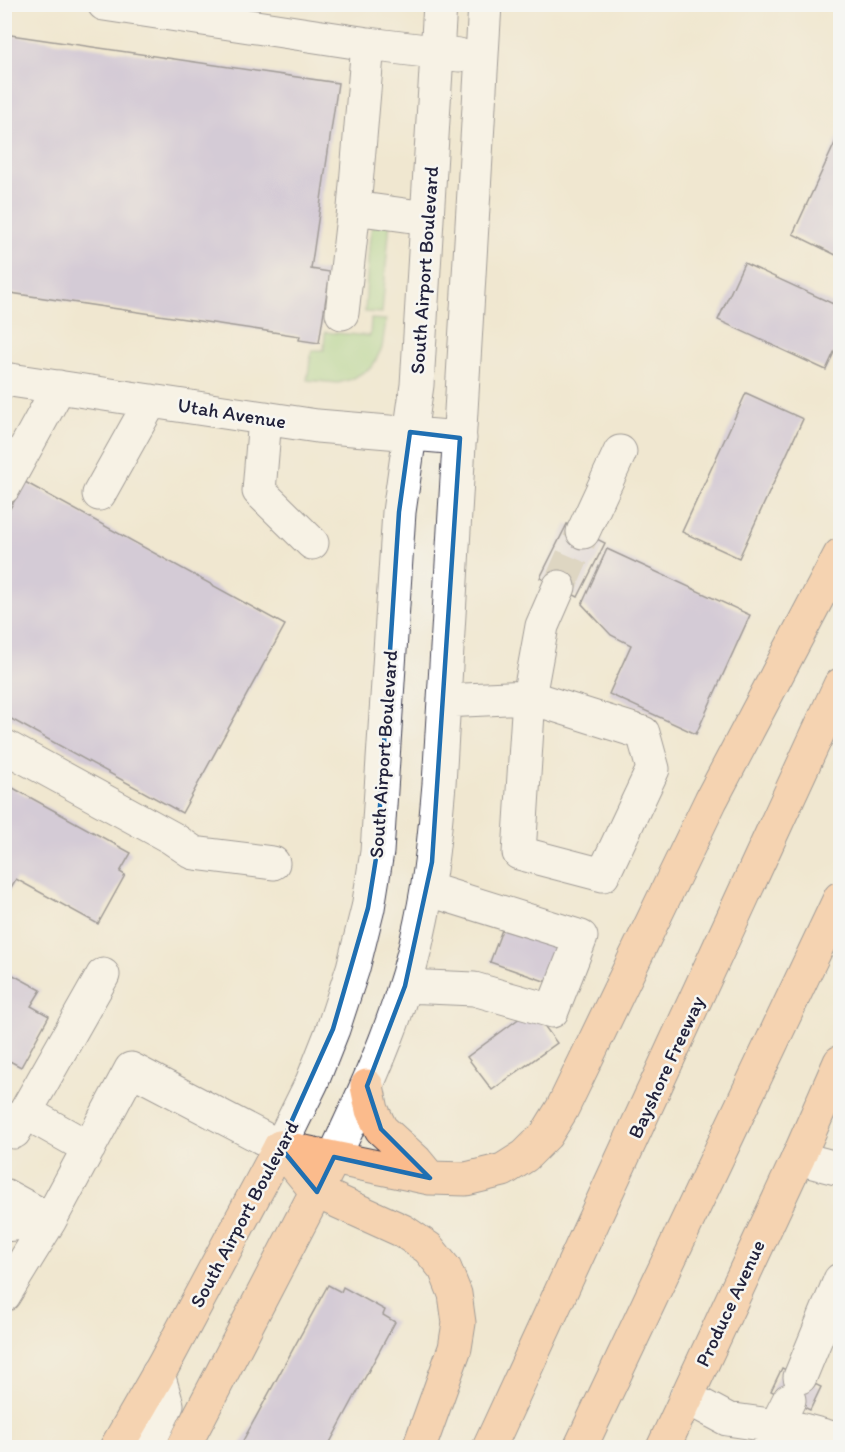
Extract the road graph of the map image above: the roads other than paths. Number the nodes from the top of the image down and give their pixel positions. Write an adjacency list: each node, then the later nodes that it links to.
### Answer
1 (104, 4): 4 (street)
2 (440, 4): 5 (street, South Airport Boulevard)
3 (485, 4): 6 (street)
4 (368, 44): 5 (street); 7 (street)
5 (437, 54): 6 (street); 8 (street, South Airport Boulevard)
6 (482, 57): 15 (street)
7 (354, 208): 8 (street); 9 (street)
8 (427, 218): 14 (street, South Airport Boulevard)
9 (342, 313)
10 (4, 379): 11 (street, Utah Avenue)
11 (59, 387): 12 (street, Utah Avenue); 17 (street)
12 (151, 401): 13 (street, Utah Avenue); 18 (street)
13 (264, 418): 14 (street, Utah Avenue); 20 (street)
14 (410, 432): 15 (street, Utah Avenue); 35 (street, South Airport Boulevard)
15 (460, 438): 25 (street)
16 (620, 452): 19 (street)
17 (4, 487)
18 (99, 494)
19 (584, 532)
20 (312, 543)
21 (840, 555): 39 (main road)
22 (559, 587): 24 (street)
23 (840, 685): 55 (main road, Bayshore Freeway)
24 (529, 697): 24 (street); 25 (street)
25 (444, 701): 28 (street)
26 (4, 746): 27 (street)
27 (273, 863)
28 (427, 889): 31 (street); 31 (street)
29 (840, 898): 56 (main road)
30 (103, 975): 34 (street)
31 (405, 986): 33 (street)
32 (840, 1062): 37 (main road, Produce Avenue)
33 (366, 1086): 36 (street); 39 (main road)
34 (89, 1148): 35 (street); 42 (street)
35 (280, 1148): 36 (main road); 40 (main road); 46 (main road, South Airport Boulevard)
36 (334, 1157): 39 (main road); 40 (main road)
37 (798, 1158): 38 (street); 47 (main road, Produce Avenue)
38 (840, 1169)
39 (430, 1178)
40 (317, 1192): 53 (main road); 54 (main road)
41 (4, 1195): 42 (street)
42 (50, 1220): 43 (street); 45 (street)
43 (4, 1225)
44 (840, 1280): 48 (street)
45 (4, 1296)
46 (158, 1374): 51 (main road, South Airport Boulevard); 52 (street)
47 (686, 1397): 48 (street); 50 (main road, Produce Avenue)
48 (784, 1413): 49 (street)
49 (840, 1440)
50 (664, 1447)
51 (116, 1448)
52 (146, 1448)
53 (183, 1448)
54 (419, 1448)
55 (489, 1448)
56 (580, 1448)

